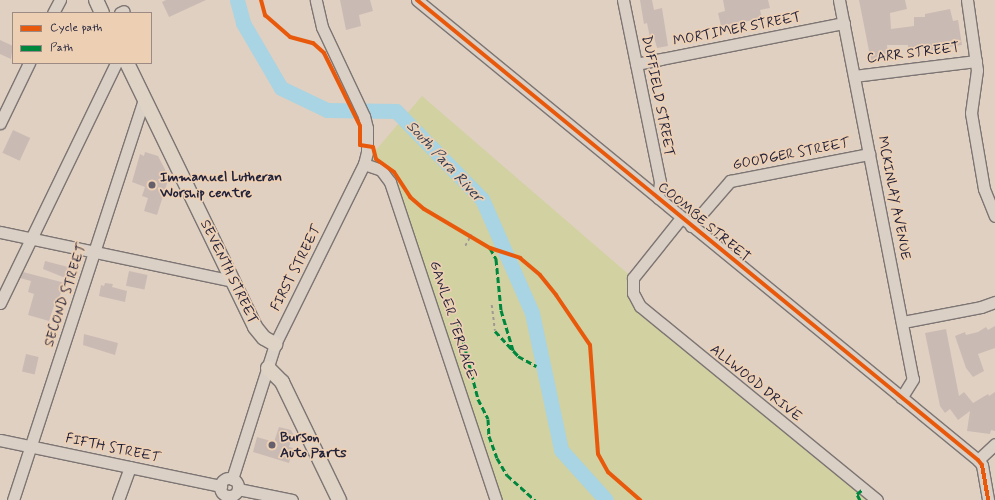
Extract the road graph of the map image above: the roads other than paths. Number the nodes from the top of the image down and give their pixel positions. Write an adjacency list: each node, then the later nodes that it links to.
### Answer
1 (60, 0): 8 (street)
2 (96, 0): 9 (main road)
3 (316, 0): 20 (street, FIRST STREET)
4 (417, 0): 21 (street, COOMBE STREET)
5 (623, 0): 15 (street, DUFFIELD STREET)
6 (839, 0): 10 (street, MCKINLAY AVENUE)
7 (967, 0): 11 (street)
8 (54, 12)
9 (102, 12)
10 (844, 23): 15 (street, MORTIMER STREET); 16 (street, MCKINLAY AVENUE)
11 (976, 61): 16 (street, CARR STREET); 22 (street)
12 (29, 64): 18 (street)
13 (116, 64): 26 (street)
14 (127, 64): 17 (main road, SEVENTH STREET)
15 (636, 64): 21 (street, DUFFIELD STREET)
16 (854, 76): 19 (street, MCKINLAY AVENUE)
17 (144, 99): 27 (street, SECOND STREET); 28 (main road, SEVENTH STREET)
18 (0, 123)
19 (870, 154): 24 (street, GOODGER STREET); 31 (street, MCKINLAY AVENUE)
20 (364, 164): 32 (street, FIRST STREET); 47 (street, GAWLER TERRACE)
21 (658, 198): 23 (street, COOMBE STREET)
22 (995, 216)
23 (681, 218): 24 (street, COOMBE STREET); 48 (street, ALLWOOD DRIVE)
24 (691, 226): 34 (street, COOMBE STREET)
25 (0, 232): 26 (street)
26 (32, 238): 27 (street); 30 (street)
27 (95, 251): 28 (street); 37 (street, SECOND STREET)
28 (233, 281): 32 (main road, SEVENTH STREET)
29 (995, 302): 31 (street)
30 (0, 303)
31 (903, 322): 34 (street, MCKINLAY AVENUE)
32 (275, 344): 33 (street, FIRST STREET)
33 (268, 368): 40 (street, FIRST STREET); 43 (main road)
34 (901, 398): 38 (street, COOMBE STREET)
35 (0, 440): 37 (street, FIFTH STREET)
36 (995, 444): 38 (street)
37 (31, 446): 39 (street, FIFTH STREET); 44 (street, SECOND STREET)
38 (978, 460): 49 (street)
39 (130, 467): 42 (street, FIFTH STREET); 45 (street)
40 (232, 479): 41 (street); 42 (street)
41 (238, 489): 42 (street); 46 (street)
42 (224, 494)
43 (336, 499)
44 (14, 500)
45 (118, 500)
46 (292, 500)
47 (496, 500)
48 (877, 500)
49 (988, 500)

